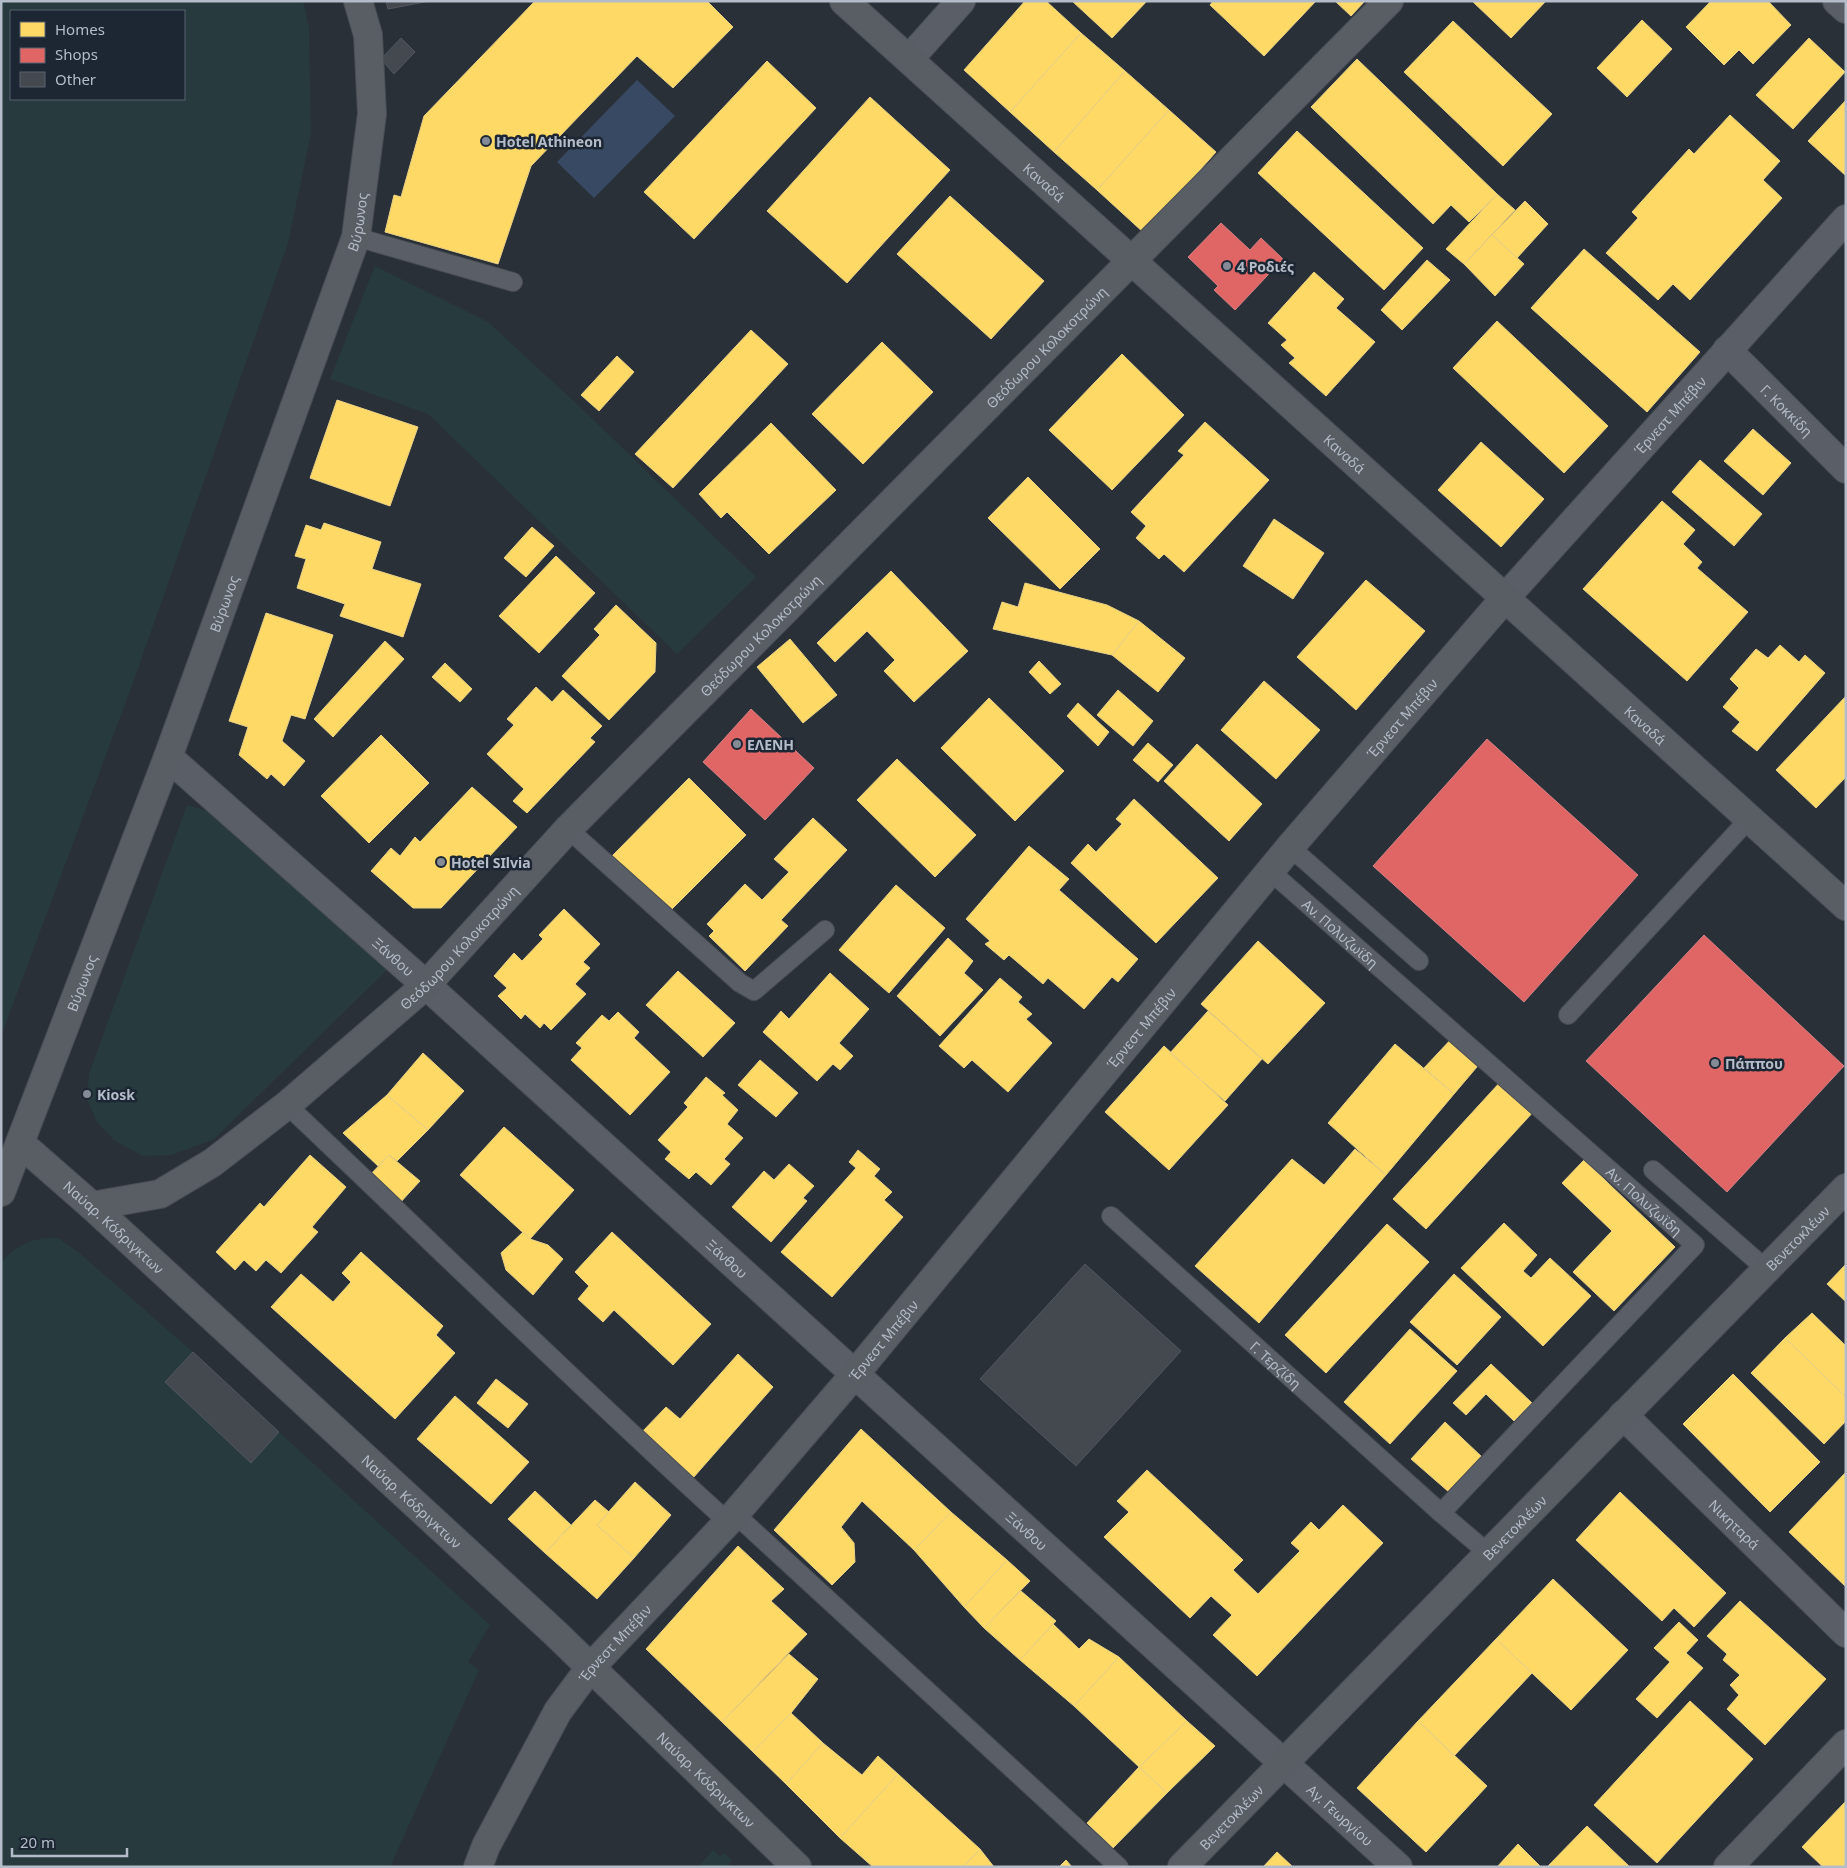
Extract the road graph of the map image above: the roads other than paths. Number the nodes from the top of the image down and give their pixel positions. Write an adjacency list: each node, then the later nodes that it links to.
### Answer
1 (358, 1): 9 (street, Βύρωνος)
2 (844, 1): 7 (street, Καναδά)
3 (960, 1): 7 (street)
4 (1389, 1): 10 (street, Θεόδωρου Κολοκοτρώνη)
5 (1838, 1): 6 (street)
6 (1846, 9)
7 (909, 59): 10 (street, Καναδά)
8 (1846, 219): 12 (street, Έρνεστ Μπέβιν)
9 (356, 238): 11 (lane); 15 (street, Βύρωνος)
10 (1132, 260): 14 (street, Καναδά); 17 (street, Θεόδωρου Κολοκοτρώνη)
11 (513, 282)
12 (1728, 350): 13 (street, Γ. Κοκκίδη); 14 (street, Έρνεστ Μπέβιν)
13 (1846, 469)
14 (1505, 598): 16 (street, Καναδά); 18 (street, Έρνεστ Μπέβιν)
15 (168, 757): 23 (street, Ξάνθου); 26 (street, Βύρωνος)
16 (1749, 819): 20 (street, Καναδά); 24 (lane)
17 (568, 829): 21 (lane); 23 (street, Θεόδωρου Κολοκοτρώνη)
18 (1290, 846): 19 (street, Έρνεστ Μπέβιν); 22 (lane)
19 (1270, 871): 33 (street, Έρνεστ Μπέβιν); 35 (lane, Αν. Πολυζωϊδη)
20 (1846, 906)
21 (825, 930)
22 (1419, 961)
23 (426, 985): 25 (street, Θεόδωρου Κολοκοτρώνη); 33 (street, Ξάνθου)
24 (1568, 1015)
25 (287, 1105): 30 (street, Θεόδωρου Κολοκοτρώνη); 36 (lane)
26 (20, 1142): 29 (street, Βύρωνος); 30 (street, Ναύαρ. Κόδριγκτων)
27 (1653, 1170): 32 (lane)
28 (1846, 1188): 32 (street, Βενετοκλέων)
29 (1, 1192)
30 (92, 1206): 39 (street, Ναύαρ. Κόδριγκτων)
31 (1111, 1216): 35 (lane, Γ. Τερζίδη)
32 (1766, 1269): 34 (street, Βενετοκλέων)
33 (854, 1375): 36 (street, Έρνεστ Μπέβιν); 41 (street, Ξάνθου)
34 (1623, 1415): 37 (street, Βενετοκλέων); 38 (street, Νικηταρά)
35 (1441, 1513): 37 (lane)
36 (731, 1518): 39 (street, Έρνεστ Μπέβιν); 44 (lane)
37 (1488, 1553): 41 (street, Βενετοκλέων)
38 (1846, 1633)
39 (590, 1668): 42 (street, Έρνεστ Μπέβιν); 43 (street, Ναύαρ. Κόδριγκτων)
40 (1846, 1744): 47 (street)
41 (1282, 1764): 45 (street, Βενετοκλέων); 46 (street, Αγ. Γεωργίου)
42 (478, 1867)
43 (797, 1867)
44 (1119, 1867)
45 (1182, 1867)
46 (1398, 1867)
47 (1728, 1867)

